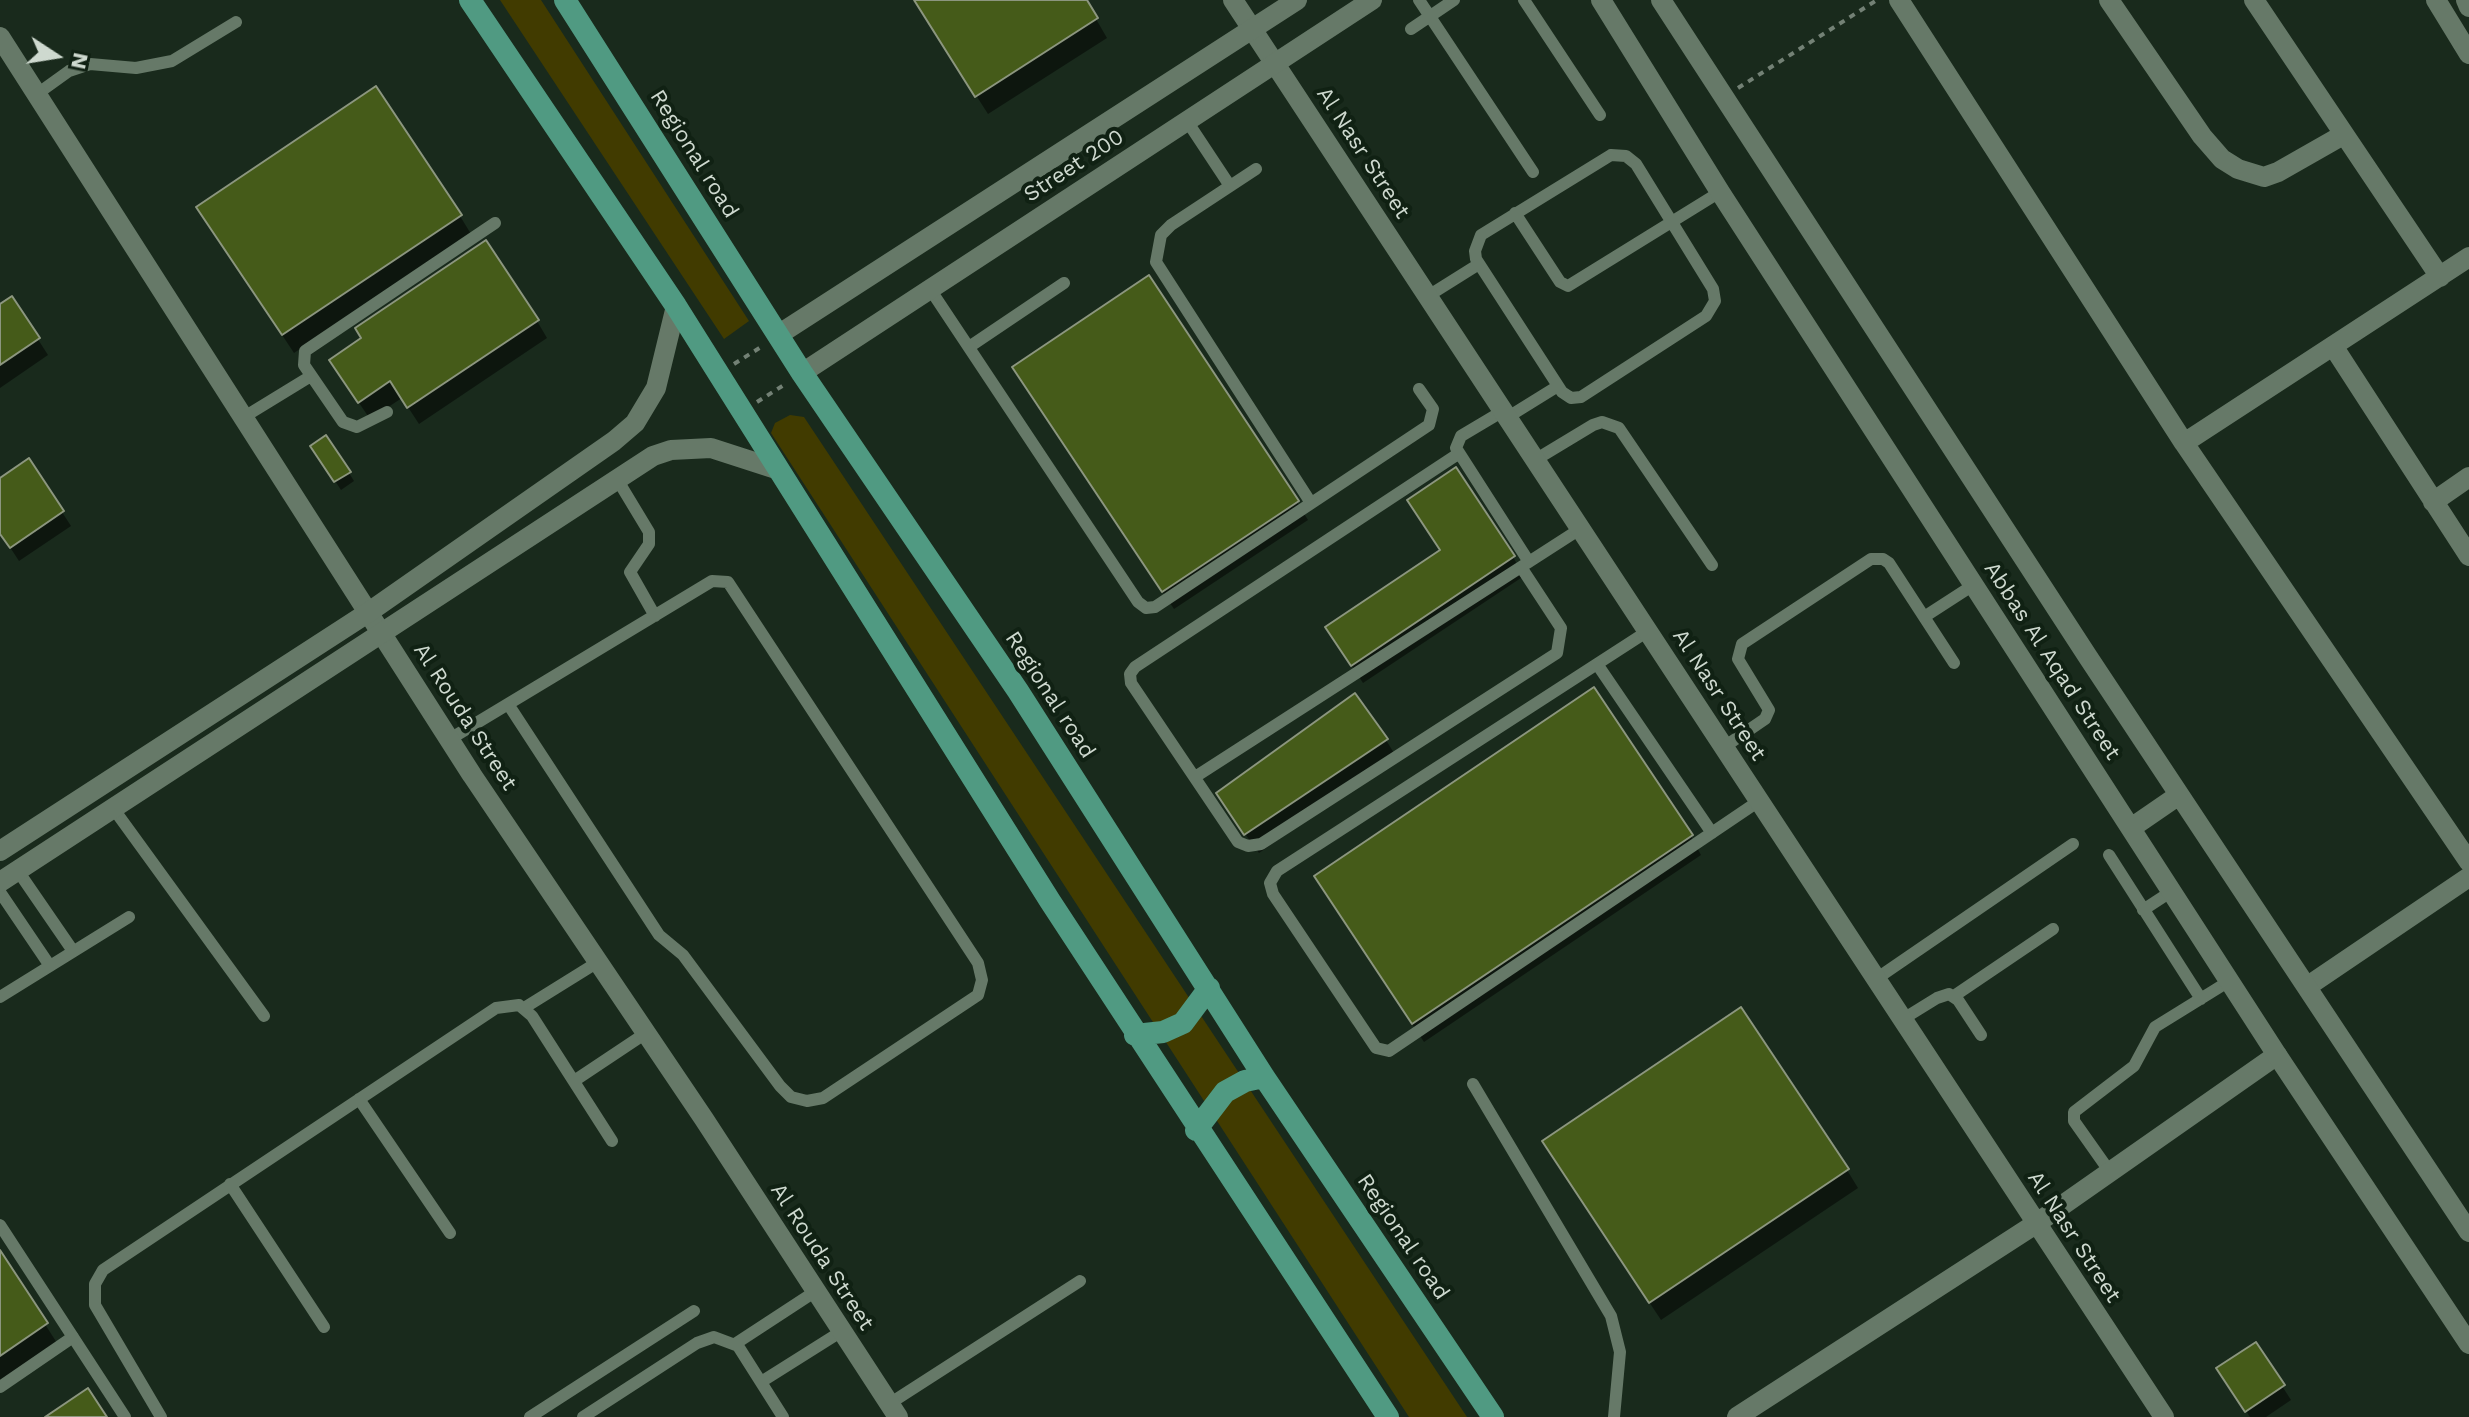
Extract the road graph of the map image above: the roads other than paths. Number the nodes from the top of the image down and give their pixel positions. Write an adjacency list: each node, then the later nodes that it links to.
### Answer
1 (470, 0): 41 (highway)
2 (565, 0): 42 (highway, Regional road)
3 (1233, 0): 20 (street, Al Nasr Street)
4 (1297, 0): 20 (street, Street 200)
5 (1372, 0): 23 (street, Street 200)
6 (1419, 0): 17 (lane)
7 (1454, 0): 17 (lane)
8 (1524, 0): 25 (lane)
9 (1601, 0): 31 (street, Abbas Al Aqad Street)
10 (1661, 0): 76 (street, Abbas Al Aqad Street)
11 (1899, 0): 52 (street)
12 (2109, 0): 27 (street)
13 (2254, 0): 27 (street)
14 (2436, 0): 22 (street)
15 (2466, 0): 16 (street)
16 (2469, 7)
17 (1430, 16): 19 (lane); 29 (lane)
18 (236, 22): 24 (lane)
19 (1411, 29)
20 (1252, 30): 23 (street, Al Nasr Street); 42 (street, Street 200)
21 (0, 37): 24 (street, Al Rouda Street)
22 (2469, 54)
23 (1275, 63): 26 (street, Street 200); 40 (street, Al Nasr Street)
24 (37, 94): 51 (street, Al Rouda Street)
25 (1600, 115)
26 (1187, 121): 30 (lane); 39 (street, Street 200)
27 (2343, 135): 37 (street)
28 (1256, 169): 30 (lane)
29 (1533, 172)
30 (1230, 186): 59 (lane)
31 (1720, 192): 34 (lane); 64 (street, Abbas Al Aqad Street)
32 (1515, 213): 34 (lane); 34 (lane); 36 (lane)
33 (495, 223): 46 (lane)
34 (1672, 223): 47 (lane)
35 (2469, 257): 37 (street)
36 (1479, 264): 40 (lane); 47 (lane)
37 (2440, 277): 43 (street)
38 (1064, 283): 44 (lane)
39 (930, 289): 44 (lane); 45 (street, Street 200)
40 (1428, 296): 50 (street, Al Nasr Street)
41 (676, 306): 55 (highway); 65 (street)
42 (778, 335): 45 (highway, Regional road)
43 (2333, 346): 52 (street); 58 (street)
44 (969, 347): 59 (lane)
45 (802, 373): 98 (highway, Regional road)
46 (311, 376): 49 (lane); 51 (lane)
47 (1558, 386): 50 (lane)
48 (1419, 389): 59 (lane)
49 (387, 412)
50 (1505, 414): 53 (lane); 54 (street, Al Nasr Street)
51 (244, 417): 65 (street, Al Rouda Street)
52 (2184, 443): 84 (street)
53 (1458, 454): 62 (lane); 75 (lane)
54 (1535, 460): 60 (street, Al Nasr Street); 63 (lane)
55 (779, 470): 57 (street); 106 (highway)
56 (2469, 477): 58 (street)
57 (617, 479): 66 (lane); 68 (street)
58 (2433, 502): 61 (street)
59 (1311, 503)
60 (1580, 529): 62 (lane); 69 (street, Al Nasr Street)
61 (2469, 556)
62 (1525, 565): 75 (lane); 75 (lane)
63 (1712, 565)
64 (1975, 584): 67 (lane); 79 (street, Abbas Al Aqad Street)
65 (369, 612): 68 (street, Al Rouda Street); 82 (street)
66 (655, 616): 72 (lane); 72 (lane)
67 (1924, 617): 70 (lane); 74 (lane)
68 (381, 631): 73 (street, Al Rouda Street); 78 (street)
69 (1648, 631): 71 (lane); 74 (street, Al Nasr Street)
70 (1954, 663)
71 (1597, 664): 80 (lane); 80 (lane)
72 (508, 704): 73 (lane)
73 (450, 739): 93 (street, Al Rouda Street)
74 (1724, 747): 77 (street, Al Nasr Street)
75 (1195, 777)
76 (2179, 795): 79 (street); 97 (street, Abbas Al Aqad Street)
77 (1759, 801): 80 (lane); 95 (street, Al Nasr Street)
78 (113, 808): 85 (street); 103 (lane)
79 (2131, 828): 87 (street, Abbas Al Aqad Street)
80 (1712, 833)
81 (2073, 844): 95 (lane)
82 (0, 851)
83 (2109, 855): 89 (lane)
84 (2469, 862)
85 (9, 876): 92 (lane)
86 (2469, 877): 97 (street)
87 (2172, 891): 89 (lane); 96 (street, Abbas Al Aqad Street)
88 (0, 892): 94 (lane)
89 (2143, 910): 101 (lane)
90 (129, 917): 92 (lane)
91 (2053, 929): 99 (lane)
92 (73, 951): 94 (lane)
93 (598, 962): 102 (lane); 105 (street, Al Rouda Street)
94 (50, 966): 100 (lane)
95 (1876, 979): 104 (street, Al Nasr Street)
96 (2231, 980): 101 (lane); 108 (street, Abbas Al Aqad Street)
97 (2308, 986): 119 (street, Abbas Al Aqad Street)
98 (1209, 988): 106 (highway); 109 (highway, Regional road)
99 (1954, 996): 104 (lane); 107 (lane)
100 (0, 997)
101 (2201, 999): 115 (lane)
102 (524, 1008): 110 (lane); 112 (lane)
103 (264, 1016)
104 (1903, 1019): 117 (street, Al Nasr Street)
105 (646, 1033): 110 (lane); 122 (street, Al Rouda Street)
106 (1135, 1035): 113 (highway)
107 (1981, 1035)
108 (2277, 1055): 115 (street); 128 (street, Abbas Al Aqad Street)
109 (1264, 1077): 113 (highway); 138 (highway, Regional road)
110 (574, 1081): 114 (lane)
111 (1473, 1084): 139 (lane)
112 (359, 1099): 116 (lane); 120 (lane)
113 (1196, 1130): 137 (highway)
114 (612, 1141)
115 (2110, 1172): 117 (street)
116 (230, 1184): 124 (lane); 133 (lane)
117 (2037, 1223): 140 (street); 141 (street, Al Nasr Street)
118 (0, 1225): 126 (lane)
119 (2469, 1232)
120 (450, 1233)
121 (1080, 1281): 131 (lane)
122 (816, 1291): 125 (street, Al Rouda Street); 127 (lane)
123 (694, 1311): 134 (lane)
124 (324, 1327)
125 (842, 1331): 129 (lane); 131 (street, Al Rouda Street)
126 (73, 1337): 130 (lane); 132 (lane)
127 (735, 1344): 129 (lane); 135 (lane)
128 (2469, 1344)
129 (761, 1382): 136 (lane)
130 (0, 1387)
131 (894, 1411)
132 (125, 1417)
133 (161, 1417)
134 (530, 1417)
135 (583, 1417)
136 (783, 1417)
137 (1388, 1417)
138 (1493, 1417)
139 (1614, 1417)
140 (1737, 1417)
141 (2164, 1417)

